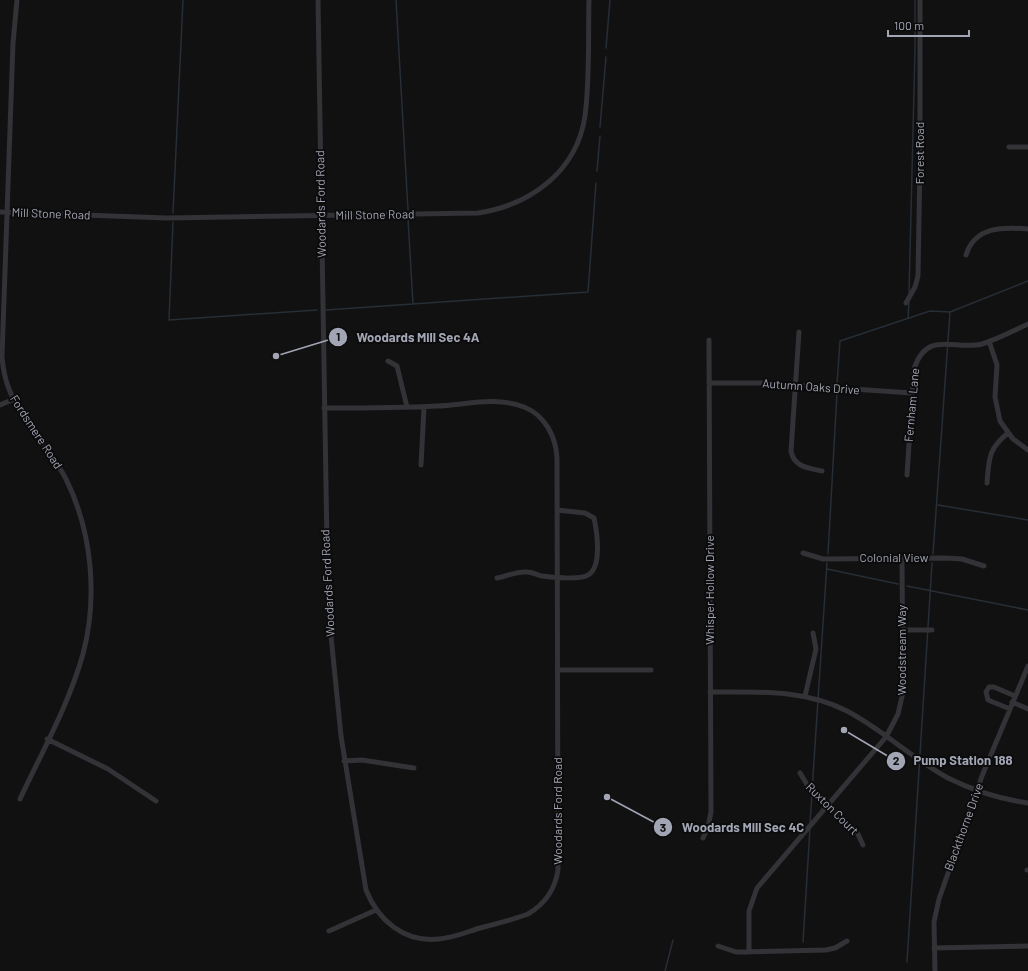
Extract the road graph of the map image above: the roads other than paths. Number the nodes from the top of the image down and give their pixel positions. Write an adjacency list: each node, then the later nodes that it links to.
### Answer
1 (17, 0): 8 (street, Fordsmere Road)
2 (318, 0): 9 (street, Woodards Ford Road)
3 (589, 0): 9 (street, Mill Stone Road)
4 (920, 0): 12 (street, Forest Road)
5 (1009, 147): 6 (street)
6 (1028, 147)
7 (0, 212): 8 (street, Mill Stone Road)
8 (7, 212): 9 (street, Mill Stone Road); 21 (street, Fordsmere Road)
9 (321, 216): 25 (street, Woodards Ford Road)
10 (1028, 229): 11 (street)
11 (966, 255)
12 (906, 303)
13 (1028, 324): 16 (street, Fernham Lane)
14 (799, 332): 19 (street)
15 (709, 340): 18 (street, Whisper Hollow Drive)
16 (989, 341): 20 (street, Fernham Lane); 26 (street)
17 (388, 361): 23 (street)
18 (709, 383): 19 (street, Autumn Oaks Drive); 44 (street, Whisper Hollow Drive)
19 (795, 386): 20 (street, Autumn Oaks Drive); 29 (street)
20 (912, 393): 30 (street, Fernham Lane)
21 (14, 399): 22 (street); 51 (street, Fordsmere Road)
22 (0, 406)
23 (407, 407): 24 (street, Woodards Ford Road); 25 (street, Woodards Ford Road)
24 (424, 407): 28 (street); 32 (street, Woodards Ford Road)
25 (324, 408): 52 (street, Woodards Ford Road)
26 (1008, 433): 27 (street); 31 (street)
27 (1028, 450)
28 (421, 466)
29 (822, 471)
30 (907, 475)
31 (987, 483)
32 (557, 510): 36 (street, Woodards Ford Road); 36 (street)
33 (803, 553): 34 (street, Colonial View)
34 (902, 559): 35 (street, Colonial View); 38 (street, Woodstream Way)
35 (984, 566)
36 (557, 577): 37 (street); 42 (street, Woodards Ford Road)
37 (497, 578)
38 (903, 630): 39 (street); 50 (street, Woodstream Way)
39 (932, 630)
40 (813, 633): 45 (street)
41 (1028, 666): 46 (street, Blackthorne Drive)
42 (558, 670): 43 (street); 62 (street, Woodards Ford Road)
43 (651, 670)
44 (710, 692): 45 (street); 60 (street, Whisper Hollow Drive)
45 (805, 696): 50 (street)
46 (1015, 696): 47 (street, Blackthorne Drive); 48 (street)
47 (1012, 702): 48 (street, Blackthorne Drive); 49 (street)
48 (1010, 708): 55 (street, Blackthorne Drive)
49 (1028, 709)
50 (886, 737): 55 (street); 59 (street, Woodstream Way)
51 (47, 739): 56 (street, Fordsmere Road); 57 (street)
52 (344, 761): 53 (street); 62 (street, Woodards Ford Road)
53 (414, 768)
54 (800, 773): 59 (street, Ruxton Court)
55 (977, 790): 58 (street); 67 (street, Blackthorne Drive)
56 (20, 799)
57 (156, 801)
58 (1028, 803)
59 (827, 805): 61 (street, Ruxton Court); 68 (street, Woodstream Way)
60 (703, 838)
61 (863, 845)
62 (376, 910): 63 (street)
63 (329, 932)
64 (847, 941): 68 (street)
65 (718, 946): 68 (street)
66 (1028, 946): 67 (street)
67 (934, 948): 69 (street, Blackthorne Drive)
68 (749, 952)
69 (935, 971)

